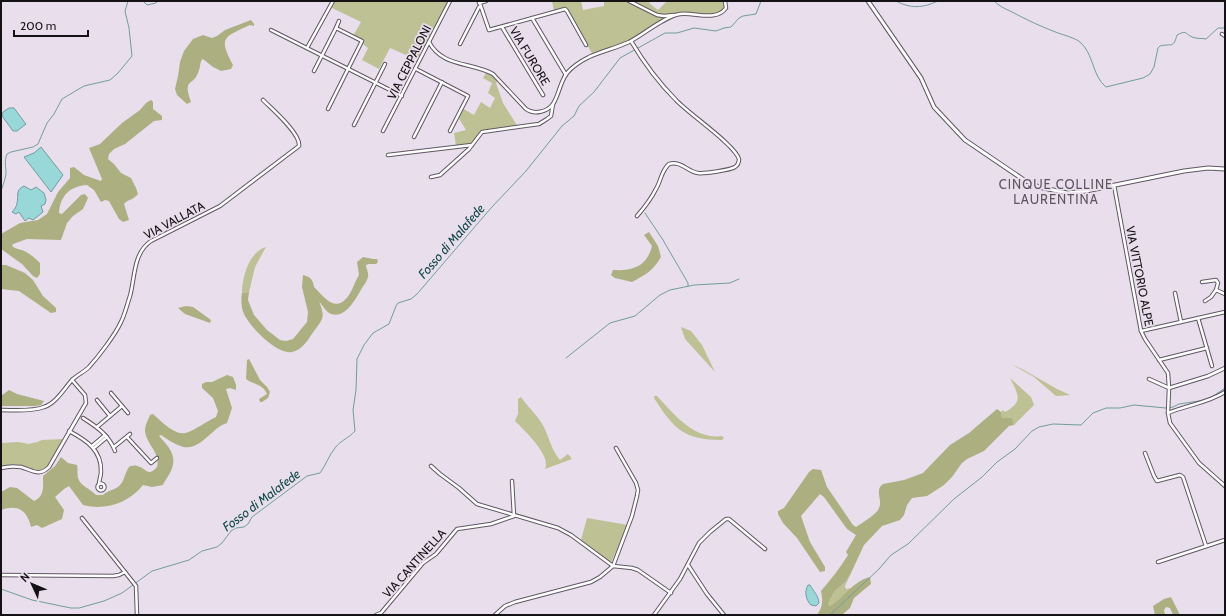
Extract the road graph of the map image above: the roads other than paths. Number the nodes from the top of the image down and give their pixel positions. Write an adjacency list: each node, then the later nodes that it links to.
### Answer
1 (333, 1): 19 (street)
2 (450, 1): 16 (street, VIA CEPPALONI)
3 (486, 1): 7 (street)
4 (629, 1): 9 (street)
5 (725, 1): 9 (street)
6 (868, 1): 41 (main road)
7 (479, 2): 8 (street)
8 (480, 7): 12 (street); 17 (street)
9 (679, 14): 15 (street)
10 (532, 18): 12 (street); 18 (street); 25 (street)
11 (339, 21): 13 (street)
12 (502, 27): 28 (street, VIA FURORE)
13 (336, 28): 20 (street); 22 (street)
14 (271, 30): 19 (street)
15 (631, 41): 25 (street); 42 (street)
16 (429, 42): 23 (street, VIA CEPPALONI); 31 (street)
17 (460, 44)
18 (586, 45)
19 (307, 48): 20 (street)
20 (322, 56): 22 (street); 24 (street)
21 (385, 64): 26 (street)
22 (349, 69): 26 (street); 32 (street)
23 (416, 69): 27 (street); 29 (street, VIA CEPPALONI)
24 (314, 71)
25 (566, 75): 31 (street)
26 (376, 82): 29 (street); 33 (street)
27 (442, 82): 35 (street); 36 (street)
28 (543, 95)
29 (402, 96): 34 (street, VIA CEPPALONI)
30 (263, 100): 57 (street, VIA VALLATA)
31 (553, 104): 37 (street)
32 (328, 109)
33 (354, 124)
34 (383, 131)
35 (450, 131)
36 (414, 137)
37 (472, 144): 38 (street); 40 (street)
38 (388, 155)
39 (1225, 169): 41 (main road)
40 (431, 177)
41 (1114, 185): 51 (street, VIA VITTORIO ALPE)
42 (637, 216)
43 (1202, 282): 44 (street)
44 (1216, 290): 46 (street); 47 (street)
45 (1175, 293): 50 (street)
46 (1225, 294)
47 (1205, 301)
48 (1225, 312): 49 (street)
49 (1198, 318): 50 (street); 52 (street)
50 (1181, 322): 51 (street)
51 (1141, 331): 53 (street, VIA VITTORIO ALPE)
52 (1207, 348): 53 (street); 54 (street)
53 (1159, 360): 58 (street, VIA VITTORIO ALPE)
54 (1212, 366)
55 (1225, 368): 58 (street)
56 (1149, 379): 58 (street)
57 (72, 380): 63 (street, VIA VALLATA); 69 (street)
58 (1169, 388): 64 (street, VIA VITTORIO ALPE)
59 (1225, 392): 64 (street)
60 (112, 393): 62 (street)
61 (97, 400): 66 (street)
62 (122, 406): 65 (street); 66 (street)
63 (1, 410)
64 (1168, 411): 83 (street, VIA VITTORIO ALPE)
65 (128, 413)
66 (110, 416): 68 (street)
67 (83, 418): 68 (street)
68 (97, 427): 71 (street)
69 (69, 431): 73 (street); 80 (street)
70 (130, 434): 72 (street)
71 (106, 436): 73 (street); 74 (street)
72 (126, 437): 74 (street); 78 (street)
73 (93, 447): 82 (street)
74 (114, 447): 76 (street)
75 (616, 448): 91 (street)
76 (115, 451)
77 (1145, 452): 87 (street)
78 (157, 458)
79 (431, 466): 84 (street)
80 (1, 468)
81 (512, 481): 84 (street)
82 (99, 484)
83 (1225, 486)
84 (514, 516): 91 (street); 96 (street, VIA CANTINELLA)
85 (82, 518): 92 (street)
86 (1225, 540): 87 (street)
87 (1206, 546): 89 (street)
88 (765, 549): 90 (street)
89 (1158, 562)
90 (688, 564): 94 (street); 99 (street)
91 (613, 566): 94 (street); 97 (street)
92 (125, 572): 93 (street); 95 (street)
93 (1, 575)
94 (671, 593): 98 (street)
95 (137, 615)
96 (376, 615)
97 (495, 615)
98 (654, 615)
99 (724, 615)

